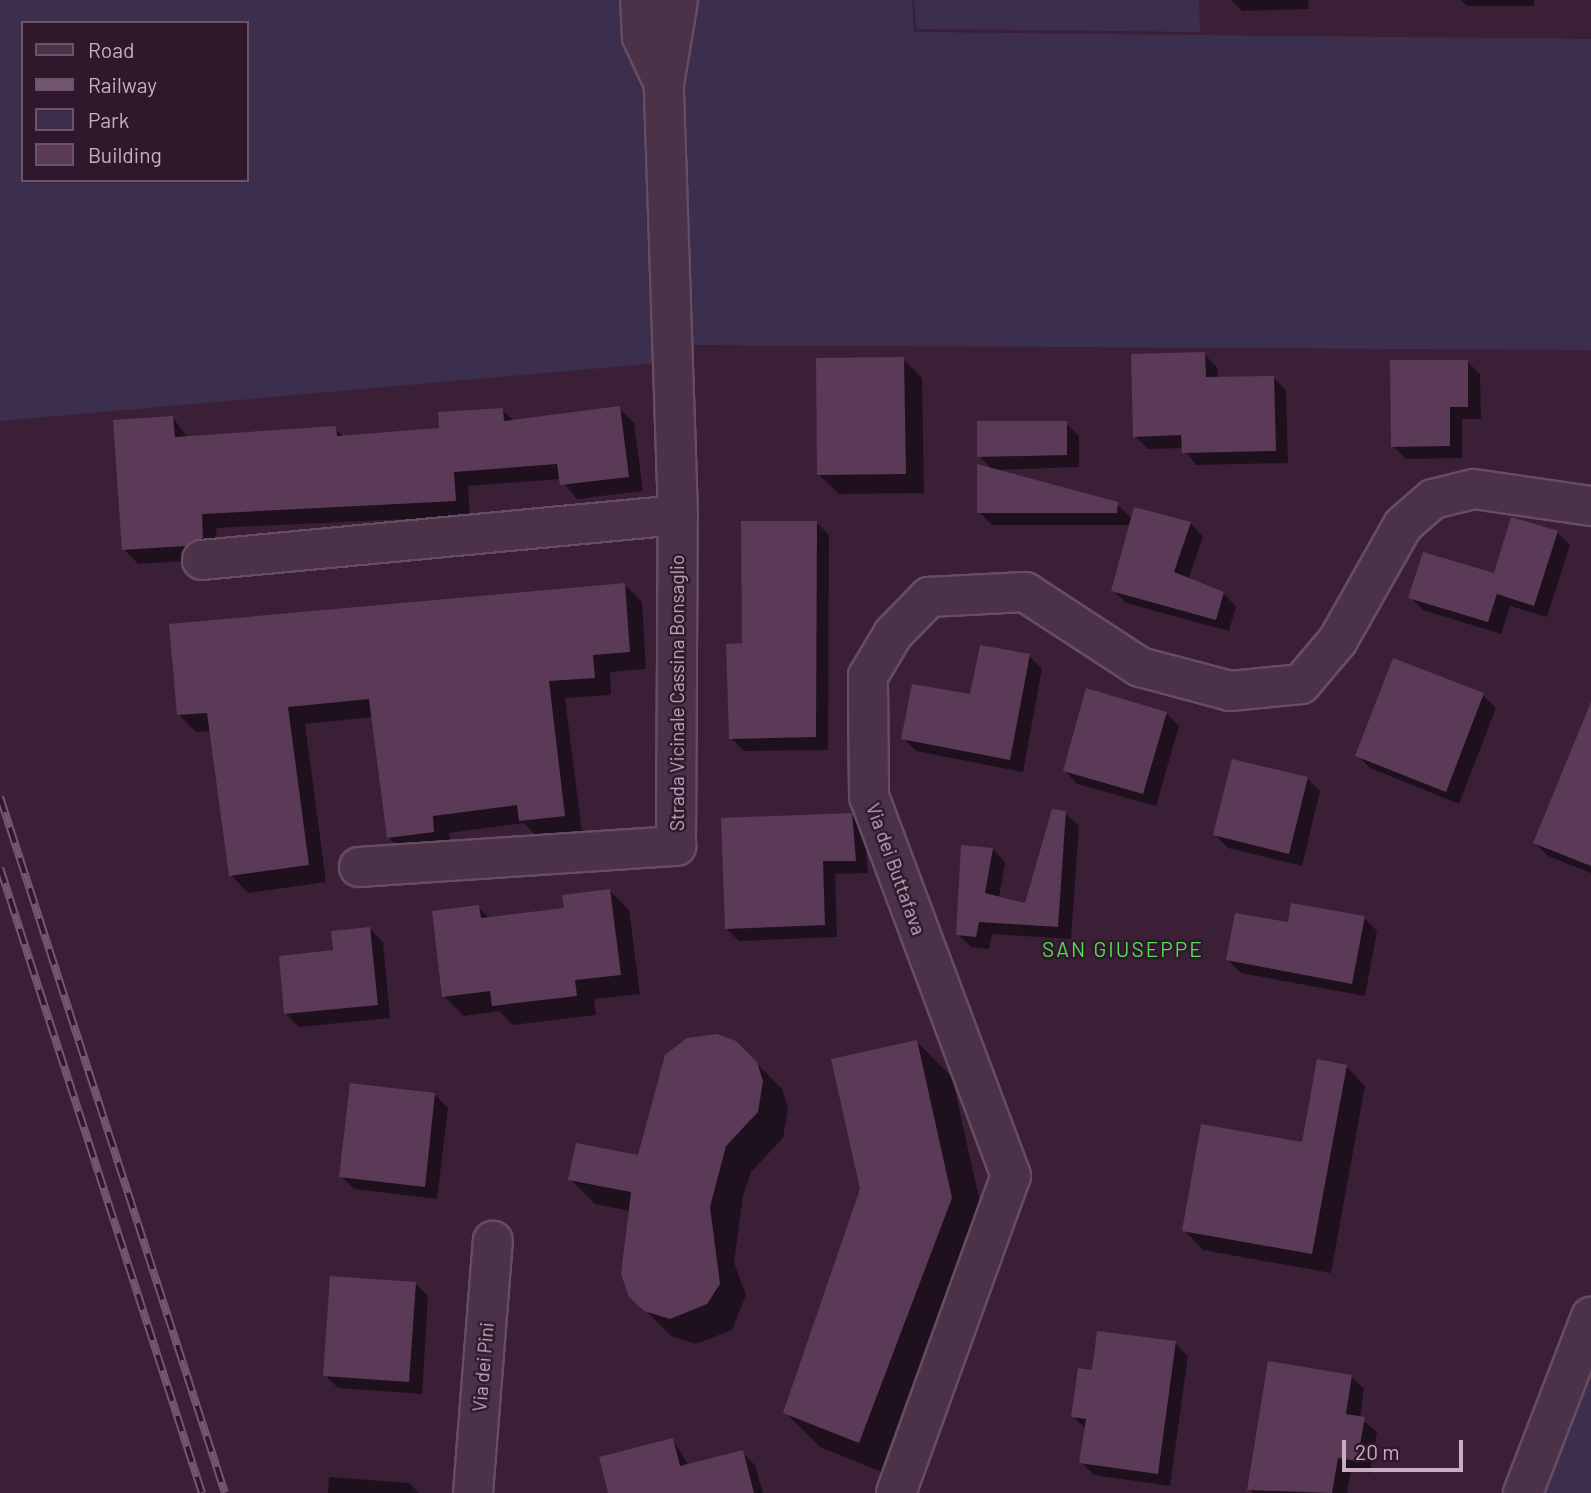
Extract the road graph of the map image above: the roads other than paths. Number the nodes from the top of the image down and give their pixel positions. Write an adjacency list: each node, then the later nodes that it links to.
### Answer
1 (640, 0): 3 (street, Strada Vicinale Cassina Bonsaglio)
2 (678, 0): 3 (street, Strada Vicinale Cassina Bonsaglio)
3 (664, 84): 5 (street, Strada Vicinale Cassina Bonsaglio)
4 (1591, 506): 11 (street, Via dei Buttafava)
5 (678, 515): 6 (street); 7 (street, Strada Vicinale Cassina Bonsaglio)
6 (202, 560)
7 (359, 867)
8 (493, 1241): 10 (street, Via dei Pini)
9 (1591, 1317): 12 (street)
10 (473, 1493)
11 (896, 1493)
12 (1523, 1493)

